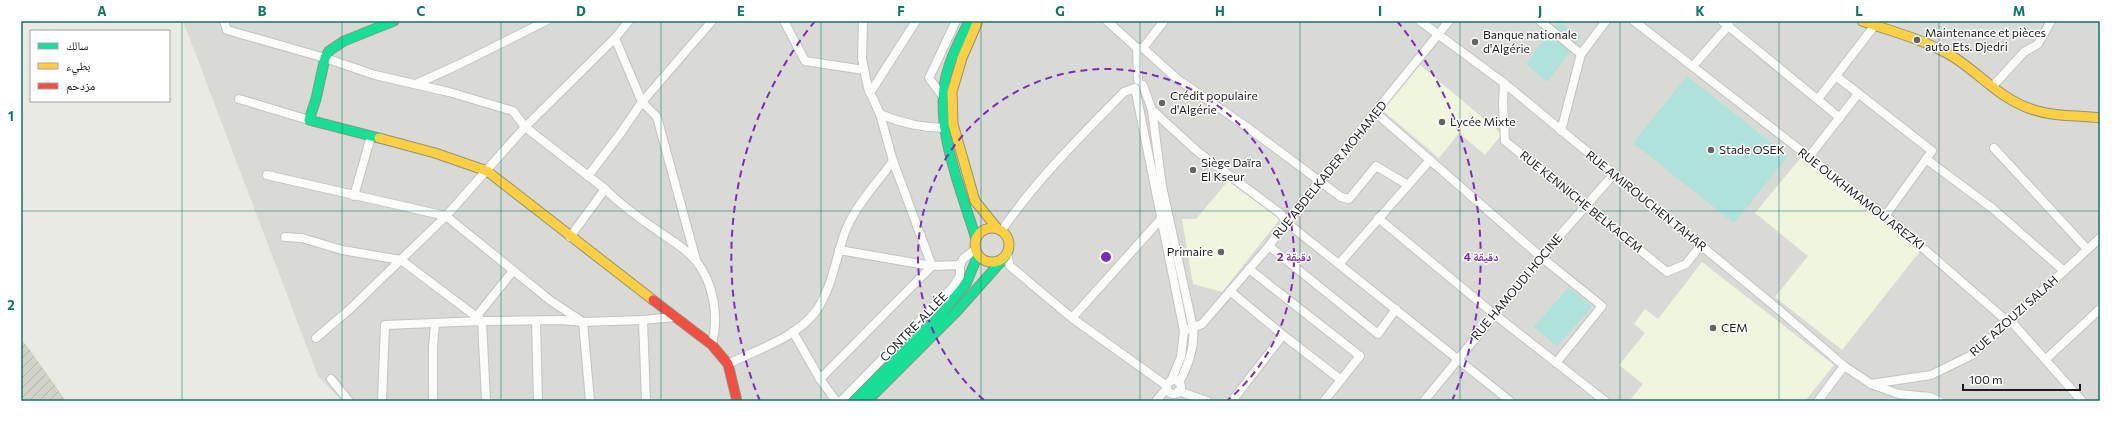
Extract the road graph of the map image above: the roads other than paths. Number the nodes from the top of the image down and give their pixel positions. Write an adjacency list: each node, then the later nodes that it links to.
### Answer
1 (224, 21): 27 (street)
2 (394, 21): 27 (main road)
3 (546, 21): 32 (street)
4 (629, 21): 24 (street)
5 (712, 21): 40 (street)
6 (784, 21): 29 (street)
7 (863, 21): 29 (street)
8 (916, 21): 35 (street)
9 (956, 21): 37 (street)
10 (969, 21): 37 (main road)
11 (978, 21): 70 (main road)
12 (1107, 21): 25 (street)
13 (1164, 21): 25 (street)
14 (1420, 21): 23 (street, RUE AMIROUCHEN TAHAR)
15 (1449, 21): 23 (street, RUE ABDELKADER MOHAMED)
16 (1540, 21): 26 (street)
17 (1606, 21): 26 (street)
18 (1634, 21): 28 (street, RUE OUKHMAMOU AREZKI)
19 (1862, 21): 22 (main road)
20 (2051, 21): 34 (street)
21 (1725, 23): 28 (street); 39 (street)
22 (1875, 26): 30 (street); 34 (main road)
23 (1438, 35): 31 (street, RUE AMIROUCHEN TAHAR); 42 (street, RUE ABDELKADER MOHAMED)
24 (615, 38): 40 (street); 47 (street)
25 (1140, 48): 33 (street); 60 (street)
26 (1581, 54): 49 (street)
27 (325, 58): 32 (street); 46 (main road)
28 (1693, 66): 52 (street, RUE OUKHMAMOU AREZKI)
29 (864, 70): 35 (street)
30 (1836, 76): 36 (street); 39 (street)
31 (1504, 83): 49 (street, RUE AMIROUCHEN TAHAR); 64 (street, RUE KENNICHE BELKACEM)
32 (416, 84): 47 (street)
33 (1138, 84): 41 (street); 68 (street); 70 (street)
34 (1993, 86): 45 (main road)
35 (870, 93): 43 (street)
36 (1858, 94): 44 (street); 53 (street)
37 (943, 97): 48 (main road)
38 (239, 99): 46 (street)
39 (1818, 99): 44 (street)
40 (642, 102): 59 (street); 83 (street)
41 (1152, 110): 69 (street); 102 (street)
42 (1376, 113): 54 (street); 60 (street, RUE ABDELKADER MOHAMED)
43 (880, 114): 48 (street); 55 (street)
44 (1840, 118): 52 (street)
45 (2100, 118)
46 (309, 120): 50 (main road)
47 (525, 127): 56 (street); 59 (street)
48 (945, 128): 74 (main road)
49 (1561, 131): 57 (street, RUE AMIROUCHEN TAHAR)
50 (370, 136): 56 (main road); 63 (street)
51 (1994, 148): 77 (street)
52 (1808, 158): 66 (street, RUE OUKHMAMOU AREZKI)
53 (1926, 159): 66 (street); 89 (street)
54 (1430, 160): 61 (street); 81 (street)
55 (893, 161): 78 (street); 86 (street)
56 (487, 170): 65 (street); 72 (main road)
57 (1613, 175): 64 (street, RUE HAMOUDI HOCINE); 76 (street, RUE AMIROUCHEN TAHAR)
58 (267, 176): 63 (street)
59 (588, 176): 62 (street)
60 (1320, 183): 61 (street); 69 (street, RUE ABDELKADER MOHAMED)
61 (1408, 185): 67 (street)
62 (605, 189): 72 (street); 83 (street)
63 (354, 196): 65 (street)
64 (1586, 207): 76 (street, RUE KENNICHE BELKACEM); 81 (street, RUE HAMOUDI HOCINE)
65 (446, 216): 82 (street); 88 (street)
66 (1885, 216): 99 (street, RUE OUKHMAMOU AREZKI)
67 (1378, 218): 84 (street); 93 (street)
68 (1161, 219): 95 (street); 103 (street)
69 (1286, 222): 75 (street, RUE ABDELKADER MOHAMED); 84 (street)
70 (999, 229): 74 (main road); 80 (main road)
71 (285, 237): 82 (street)
72 (570, 237): 94 (main road)
73 (2100, 238): 77 (street, RUE AZOUZI SALAH)
74 (976, 239): 79 (main road)
75 (1269, 246): 87 (street, RUE ABDELKADER MOHAMED); 91 (street)
76 (1701, 246): 112 (street, RUE AMIROUCHEN TAHAR)
77 (2087, 249): 89 (street, RUE AZOUZI SALAH)
78 (839, 250): 86 (street); 104 (street)
79 (977, 252): 80 (main road); 85 (street, CONTRE-ALLÉE); 128 (main road)
80 (1006, 255): 95 (street); 129 (main road)
81 (1541, 257): 93 (street, RUE HAMOUDI HOCINE); 110 (street)
82 (401, 260): 96 (street); 106 (street)
83 (696, 260): 107 (street)
84 (1339, 264): 91 (street)
85 (960, 265): 86 (street); 127 (street, CONTRE-ALLÉE)
86 (932, 266): 113 (street)
87 (1249, 269): 90 (street, RUE ABDELKADER MOHAMED); 115 (street)
88 (513, 271): 96 (street); 100 (street)
89 (2064, 271): 99 (street, RUE AZOUZI SALAH)
90 (1230, 291): 102 (street, RUE ABDELKADER MOHAMED); 105 (street)
91 (1396, 309): 108 (street)
92 (2100, 309): 109 (street)
93 (1494, 314): 108 (street, RUE HAMOUDI HOCINE); 110 (street)
94 (674, 317): 98 (street); 107 (main road)
95 (1072, 318): 117 (street)
96 (479, 319): 97 (street); 101 (street); 121 (street)
97 (536, 320): 100 (street); 122 (street)
98 (643, 320): 100 (street); 124 (street)
99 (2009, 321): 109 (street, RUE OUKHMAMOU AREZKI); 116 (street, RUE AZOUZI SALAH)
100 (583, 322): 123 (street)
101 (435, 324): 119 (street); 120 (street)
102 (1193, 328): 103 (street, RUE ABDELKADER MOHAMED); 117 (street)
103 (1184, 331): 117 (street)
104 (793, 332): 111 (street); 113 (street)
105 (1282, 335): 115 (street); 133 (street)
106 (316, 338)
107 (712, 345): 111 (main road)
108 (1458, 359): 135 (street, RUE HAMOUDI HOCINE); 136 (street)
109 (2046, 359): 140 (street, RUE OUKHMAMOU AREZKI)
110 (1556, 363): 137 (street)
111 (728, 364): 125 (main road)
112 (1844, 366): 116 (street, RUE AMIROUCHEN TAHAR); 138 (street)
113 (820, 379): 126 (street)
114 (332, 380): 118 (street)
115 (1341, 380): 134 (street)
116 (1870, 384): 139 (street, RUE AMIROUCHEN TAHAR)
117 (1173, 387): 130 (street); 131 (street); 132 (street)
118 (349, 401)
119 (382, 401)
120 (433, 401)
121 (486, 401)
122 (538, 401)
123 (590, 401)
124 (646, 401)
125 (737, 401)
126 (836, 401)
127 (841, 401)
128 (854, 401)
129 (867, 401)
130 (1156, 401)
131 (1166, 401)
132 (1207, 401)
133 (1232, 401)
134 (1324, 401)
135 (1424, 401)
136 (1510, 401)
137 (1605, 401)
138 (1818, 401)
139 (1939, 401)
140 (2082, 401)

